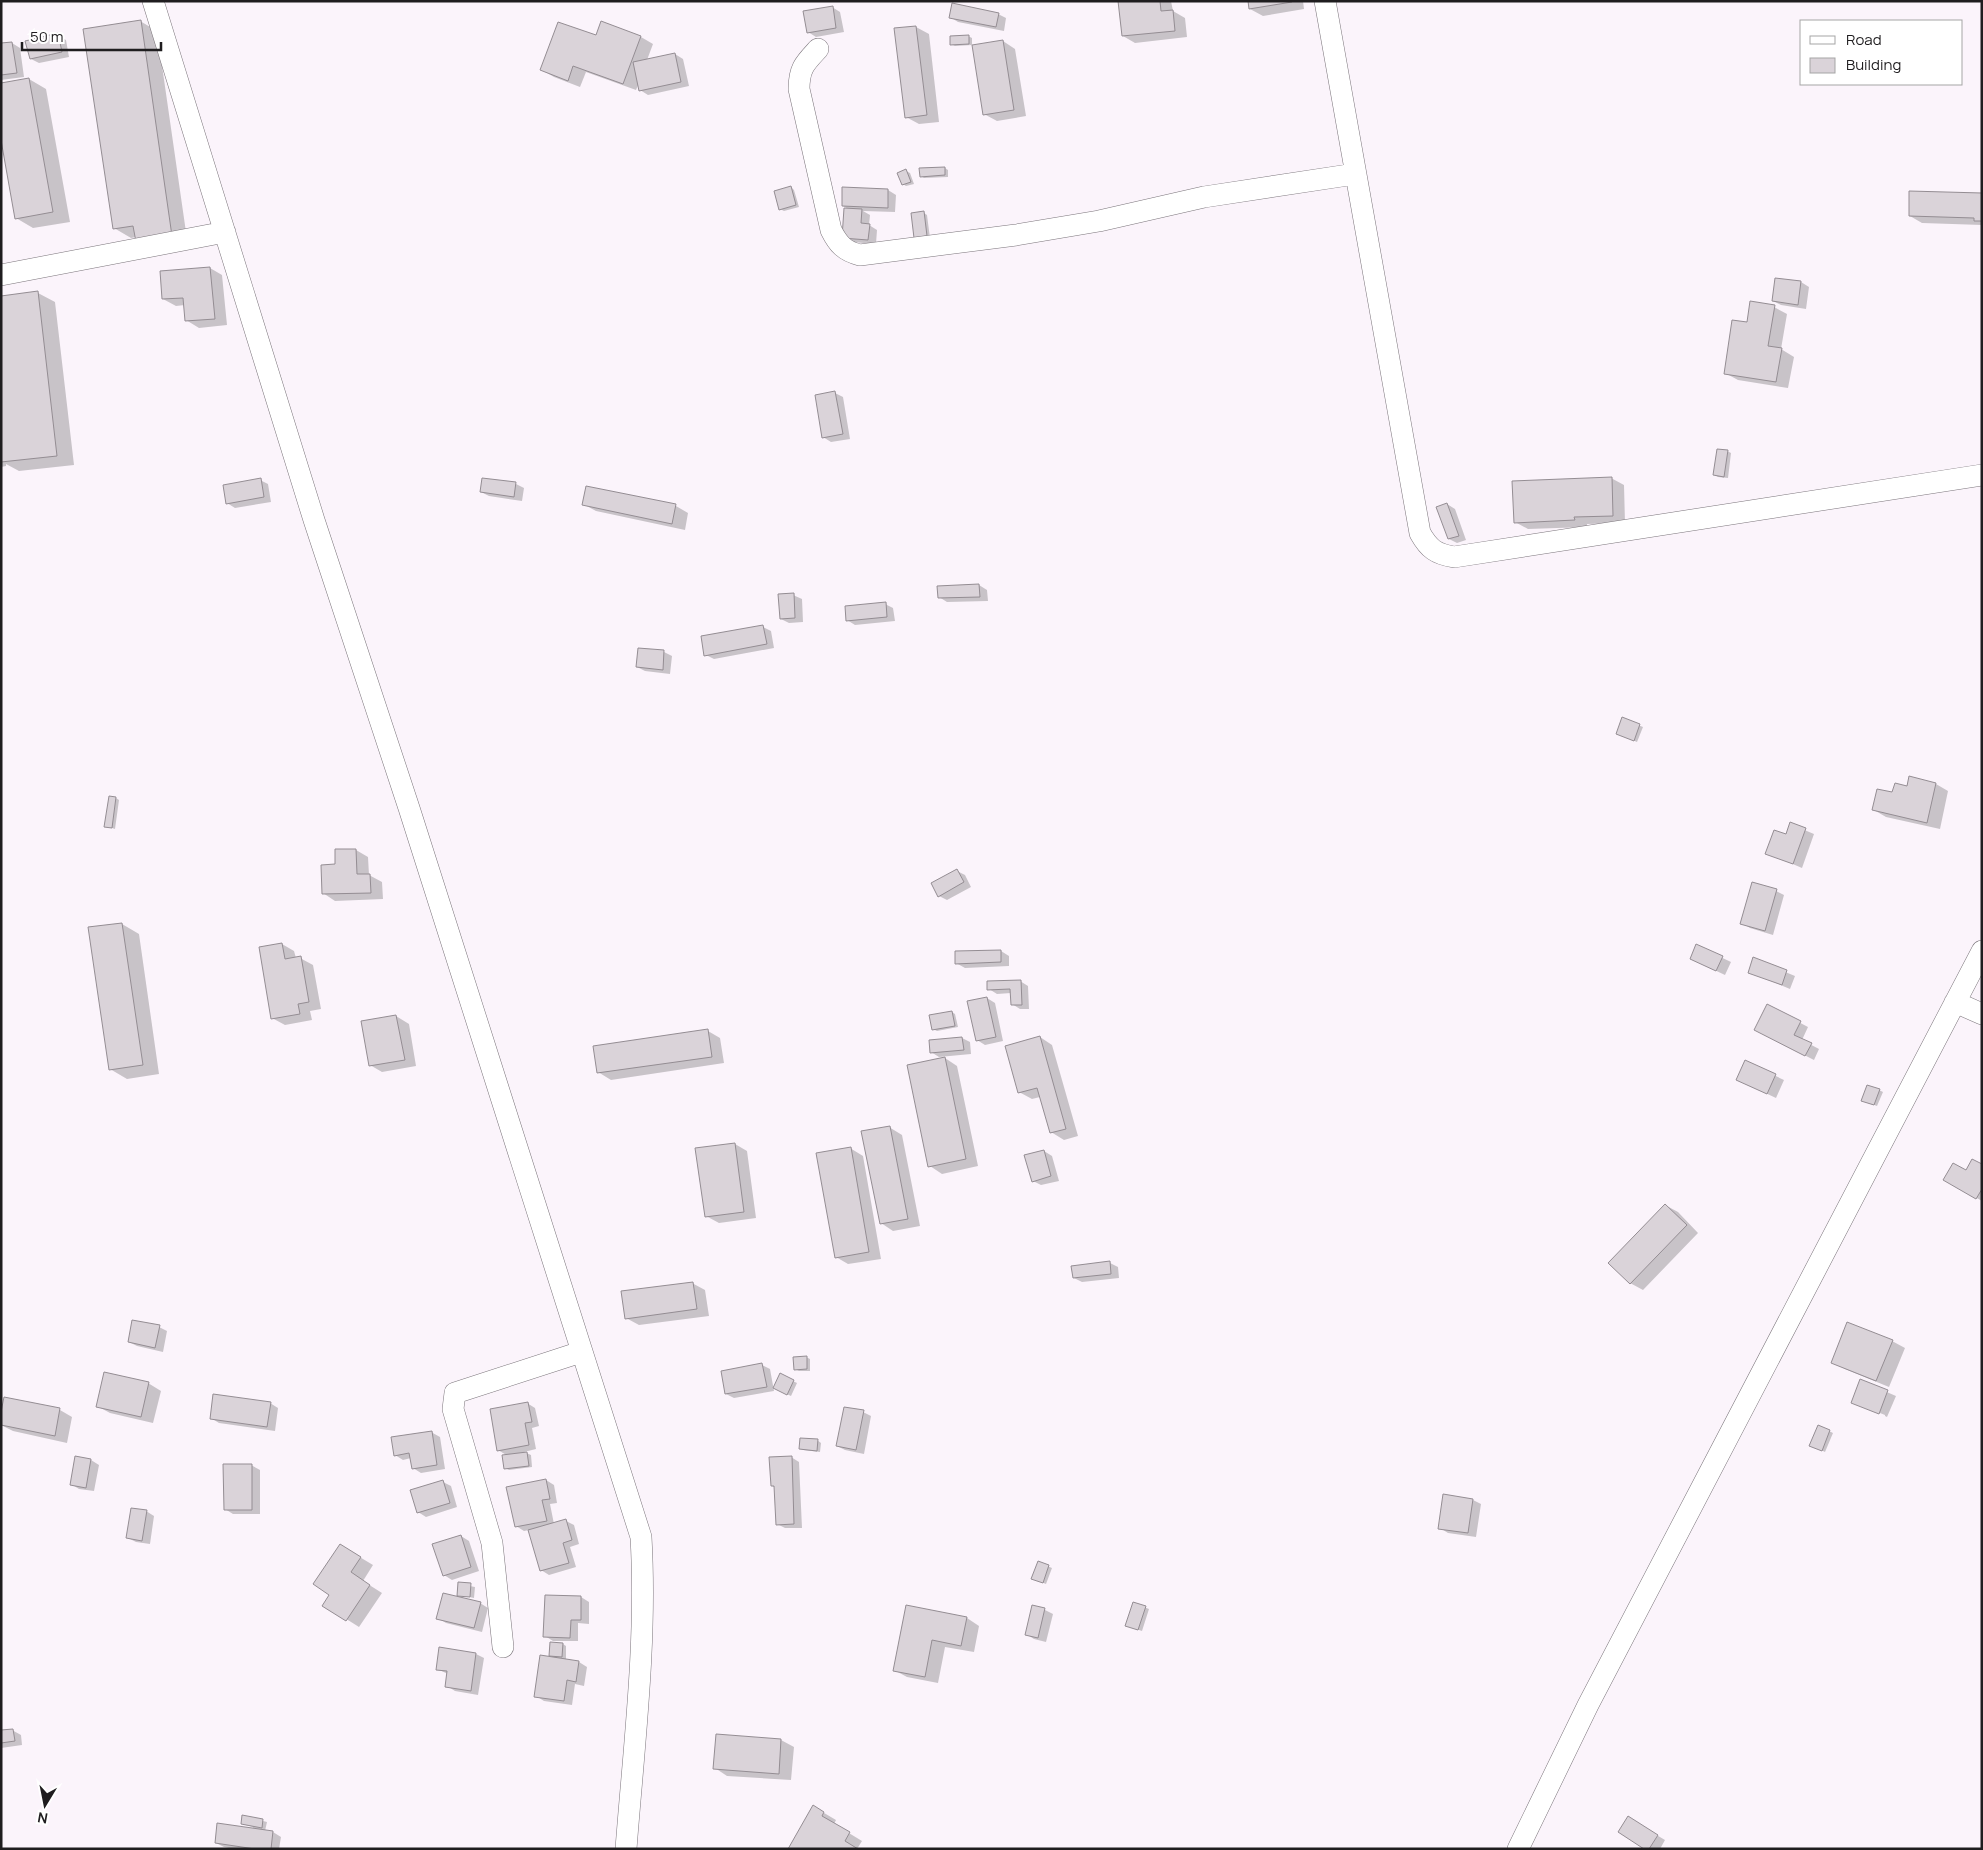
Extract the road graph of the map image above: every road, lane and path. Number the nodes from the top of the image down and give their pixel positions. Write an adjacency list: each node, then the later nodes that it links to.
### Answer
1 (153, 1): 5 (street)
2 (1325, 1): 4 (street)
3 (818, 50): 4 (street)
4 (1355, 174): 7 (street)
5 (225, 232): 6 (street); 11 (street)
6 (1, 274)
7 (1982, 475)
8 (1982, 951): 9 (street)
9 (1955, 1002): 10 (street); 14 (street)
10 (1982, 1014)
11 (581, 1352): 12 (street); 13 (street)
12 (503, 1647)
13 (626, 1849)
14 (1518, 1849)

